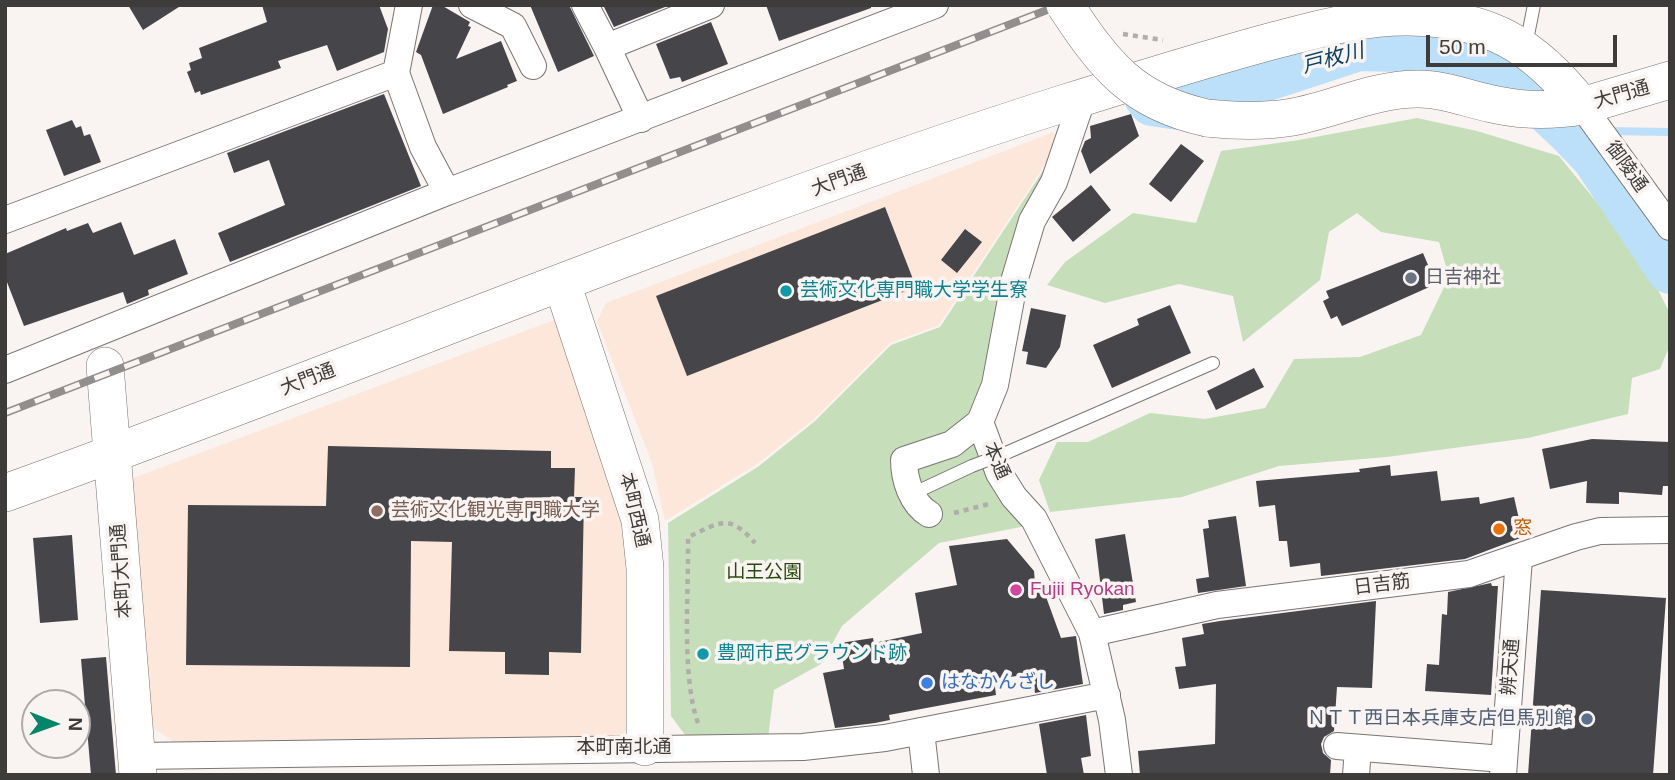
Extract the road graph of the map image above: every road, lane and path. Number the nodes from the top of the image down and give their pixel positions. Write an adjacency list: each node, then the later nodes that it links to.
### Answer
1 (409, 5): 13 (street)
2 (472, 5): 12 (street)
3 (585, 5): 10 (street)
4 (711, 5): 10 (street)
5 (935, 5): 17 (street)
6 (1065, 5): 16 (street, bridge)
7 (1534, 5): 11 (lane)
8 (1114, 33): 9 (path)
9 (1177, 41)
10 (607, 47): 17 (street)
11 (1525, 49): 15 (street, 大門通); 16 (street, 大門通)
12 (533, 66)
13 (396, 73): 18 (street); 19 (street)
14 (1670, 80): 16 (street, 大門通)
15 (1083, 97): 21 (street, 大門通); 25 (street, 本通)
16 (1582, 107): 20 (street, 御陵通)
17 (641, 118): 18 (street)
18 (447, 192): 24 (street)
19 (5, 220)
20 (1670, 227)
21 (562, 283): 26 (street, 大門通); 38 (street, 本町西通)
22 (1213, 363): 28 (lane, bridge)
23 (105, 366): 26 (street, 本町大門通)
24 (5, 370)
25 (980, 422): 28 (street); 29 (street, 本通)
26 (112, 454): 27 (street, 大門通); 39 (street, 本町大門通)
27 (5, 493)
28 (912, 494): 30 (street)
29 (1014, 497): 30 (path); 34 (street, 本通)
30 (929, 514)
31 (1670, 530): 33 (street, 日吉筋)
32 (755, 543): 36 (path)
33 (1519, 558): 34 (street, 日吉筋); 40 (street, 辨天通)
34 (1091, 633): 35 (street, 本通)
35 (1107, 695): 37 (street, 本町南北通); 42 (street, 本通)
36 (698, 724)
37 (921, 731): 38 (street, 本町南北通); 41 (street)
38 (645, 747): 39 (street, 本町南北通)
39 (137, 765)
40 (1504, 767): 43 (street)
41 (926, 775)
42 (1119, 775)
43 (1356, 775)

